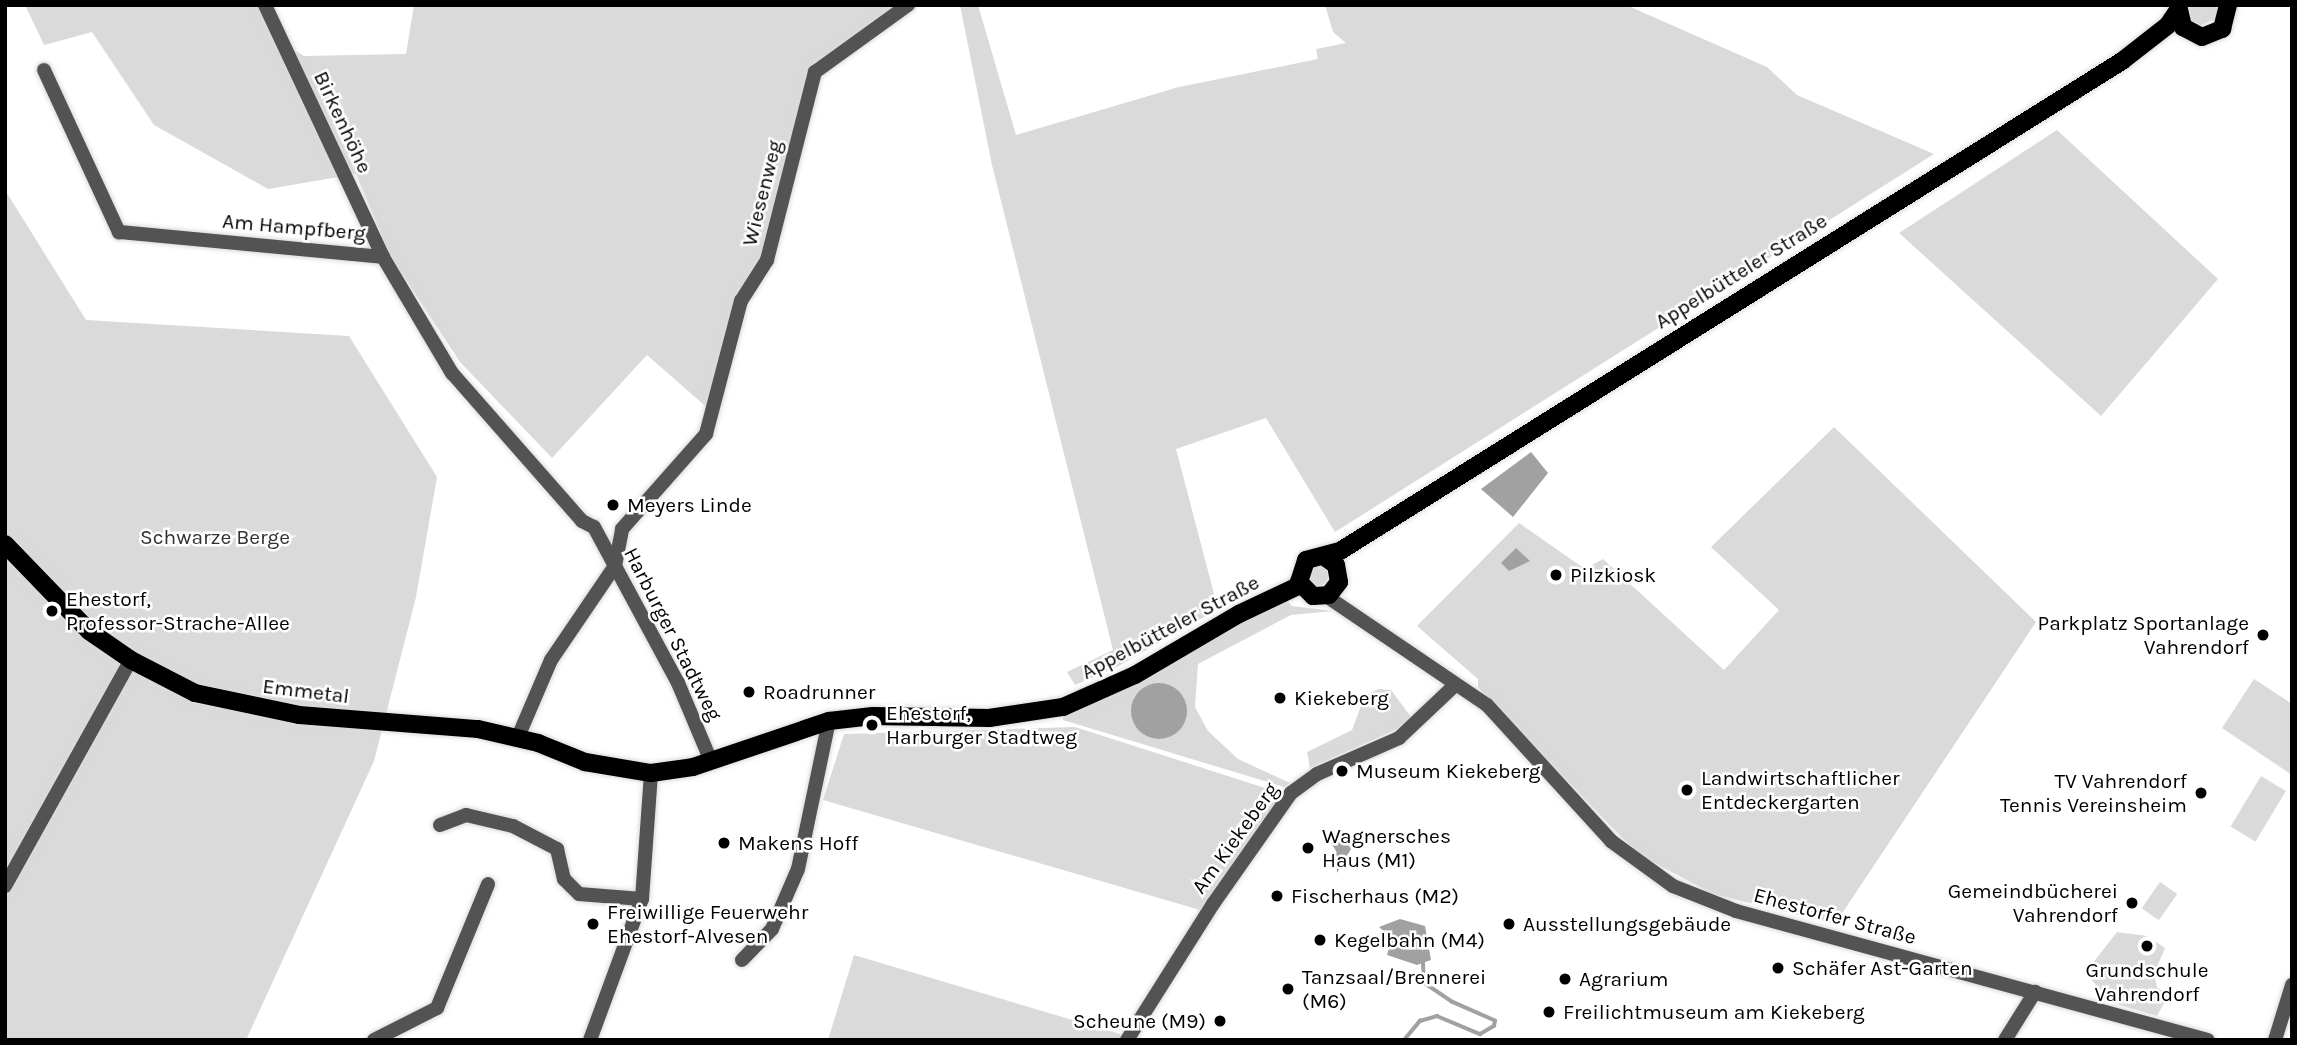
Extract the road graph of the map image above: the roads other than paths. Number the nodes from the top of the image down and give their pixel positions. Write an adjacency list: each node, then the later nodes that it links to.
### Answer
1 (265, 5): 8 (street, Birkenhöhe)
2 (908, 5): 13 (street, Wiesenweg)
3 (2229, 7): 5 (main road, Appelbütteler Straße)
4 (2178, 8): 5 (main road); 6 (main road, Appelbütteler Straße)
5 (2192, 34): 6 (main road, Appelbütteler Straße)
6 (2122, 61): 9 (main road, Appelbütteler Straße)
7 (44, 70): 8 (street, Am Hampfberg)
8 (383, 257): 10 (street, Am Hampfberg)
9 (1385, 520): 12 (main road, Appelbütteler Straße); 14 (main road, Appelbütteler Straße)
10 (594, 527): 13 (street, Harburger Stadtweg)
11 (5, 544): 18 (main road, Emmetal)
12 (1323, 556): 14 (main road); 15 (main road)
13 (615, 566): 21 (street); 22 (street, Harburger Stadtweg)
14 (1340, 577): 16 (main road); 17 (street, Ehestorfer Straße)
15 (1300, 585): 16 (main road); 20 (main road, Appelbütteler Straße)
16 (1326, 596): 17 (street, Ehestorfer Straße)
17 (1359, 614): 19 (street, Ehestorfer Straße)
18 (131, 660): 21 (main road, Emmetal); 26 (street)
19 (1455, 685): 30 (street, Ehestorfer Straße); 33 (street, Am Kiekeberg)
20 (829, 721): 22 (main road, Appelbütteler Straße); 28 (street)
21 (518, 737): 23 (main road, Emmetal)
22 (710, 761): 23 (main road, Appelbütteler Straße)
23 (651, 773): 27 (street)
24 (440, 825): 27 (street)
25 (488, 884): 31 (street)
26 (5, 886)
27 (642, 899): 32 (street)
28 (742, 960)
29 (2292, 985): 36 (street)
30 (2035, 992): 34 (street); 35 (street, Ehestorfer Straße)
31 (374, 1040)
32 (590, 1040)
33 (1127, 1040)
34 (2005, 1040)
35 (2208, 1040)
36 (2276, 1040)

